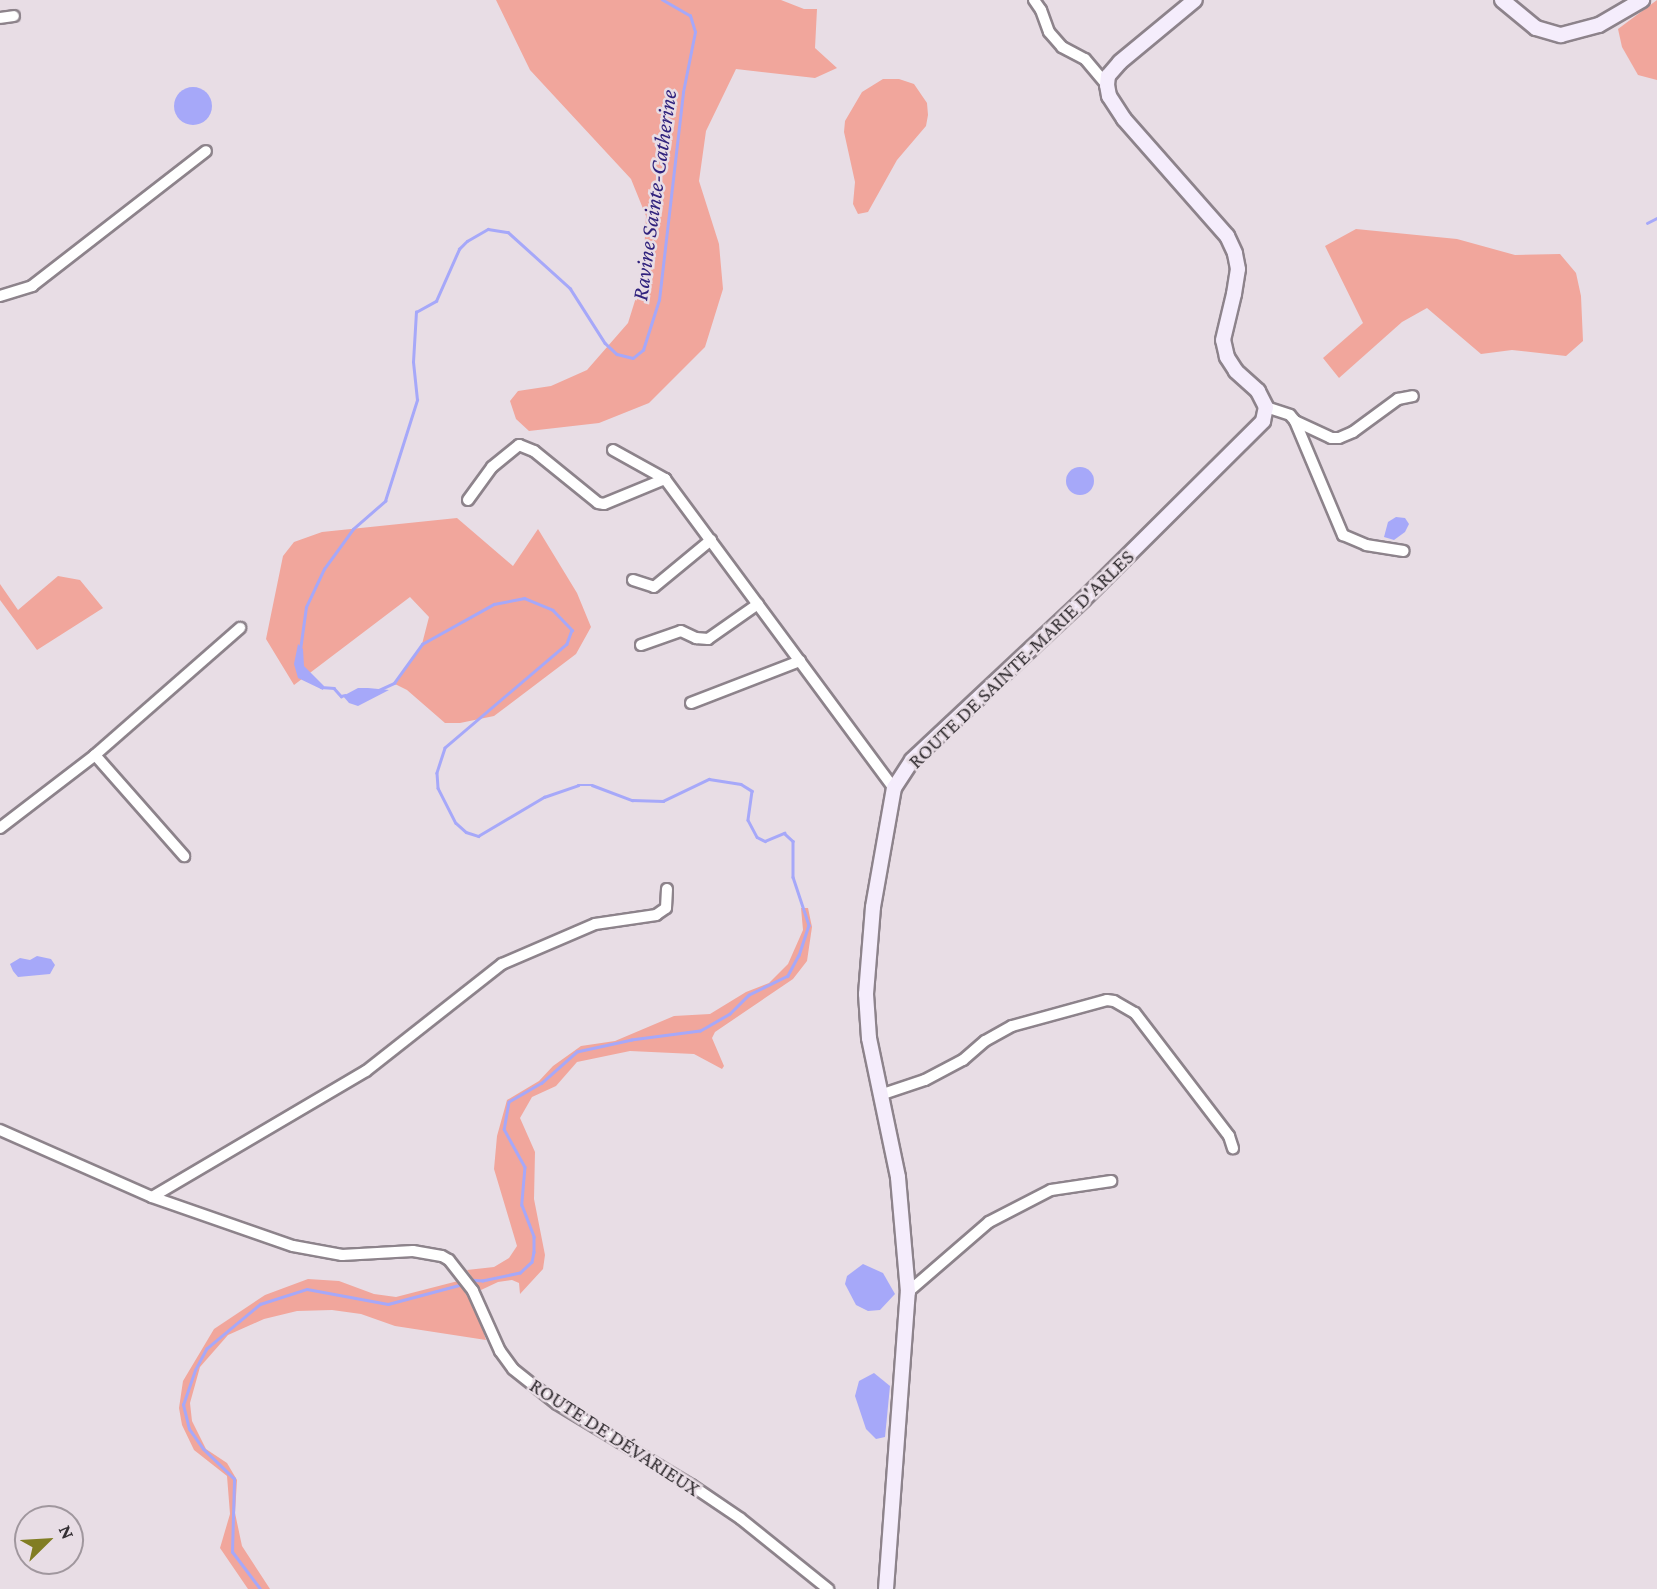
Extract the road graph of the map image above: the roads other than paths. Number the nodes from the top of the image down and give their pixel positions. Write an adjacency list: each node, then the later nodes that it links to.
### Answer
1 (1034, 0): 7 (street)
2 (1195, 0): 7 (main road)
3 (1502, 0): 4 (main road)
4 (1642, 0)
5 (14, 16): 6 (street)
6 (0, 18)
7 (1107, 85): 11 (main road)
8 (206, 151): 9 (street)
9 (0, 296)
10 (1413, 396): 12 (street)
11 (1266, 407): 12 (street); 25 (main road, ROUTE DE SAINTE-MARIE D'ARLES)
12 (1295, 421): 17 (street)
13 (613, 450): 14 (street)
14 (664, 479): 15 (street); 16 (street)
15 (468, 499)
16 (710, 540): 18 (street); 19 (street)
17 (1404, 551)
18 (633, 580)
19 (758, 604): 21 (street); 22 (street)
20 (240, 628): 24 (street)
21 (641, 645)
22 (800, 661): 23 (street); 25 (street)
23 (691, 703)
24 (95, 755): 26 (street); 27 (street)
25 (894, 788): 29 (main road, ROUTE DE SAINTE-MARIE D'ARLES)
26 (0, 828)
27 (184, 856)
28 (667, 889): 33 (street)
29 (883, 1094): 31 (street); 34 (main road, ROUTE DE SAINTE-MARIE D'ARLES)
30 (0, 1130): 33 (street, ROUTE DE DÉVARIEUX)
31 (1233, 1148)
32 (1111, 1181): 34 (street)
33 (152, 1197): 35 (street, ROUTE DE DÉVARIEUX)
34 (908, 1292): 36 (main road, ROUTE DE SAINTE-MARIE D'ARLES)
35 (828, 1589)
36 (886, 1589)

